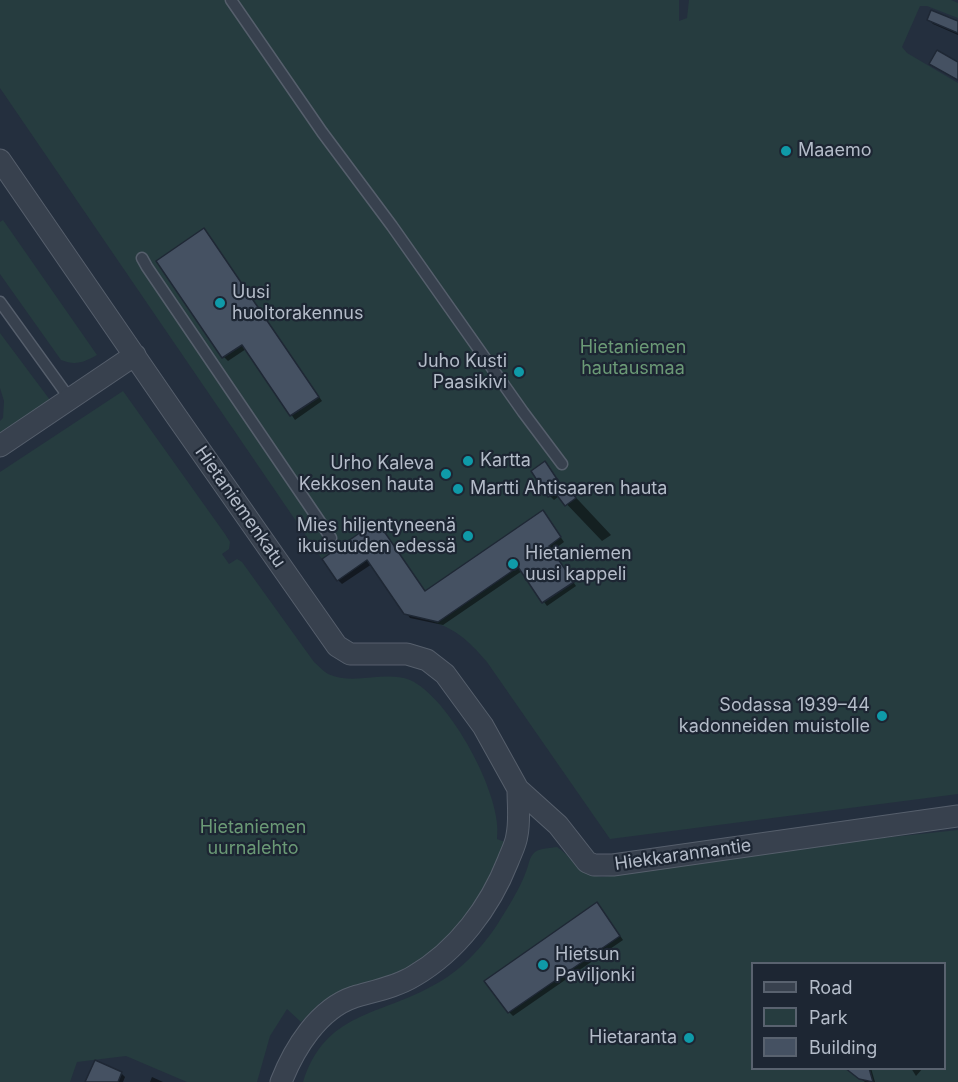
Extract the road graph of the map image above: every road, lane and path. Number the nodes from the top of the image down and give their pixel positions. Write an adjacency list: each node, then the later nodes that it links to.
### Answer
1 (231, 0): 8 (lane)
2 (0, 160): 5 (street, Hietaniemenkatu)
3 (142, 258): 9 (lane)
4 (0, 302): 6 (lane)
5 (135, 355): 6 (street); 10 (street, Hietaniemenkatu)
6 (70, 399): 7 (street)
7 (0, 446)
8 (562, 464)
9 (331, 538)
10 (518, 789): 11 (street, Hiekkarannantie); 12 (street)
11 (958, 816)
12 (281, 1082)

